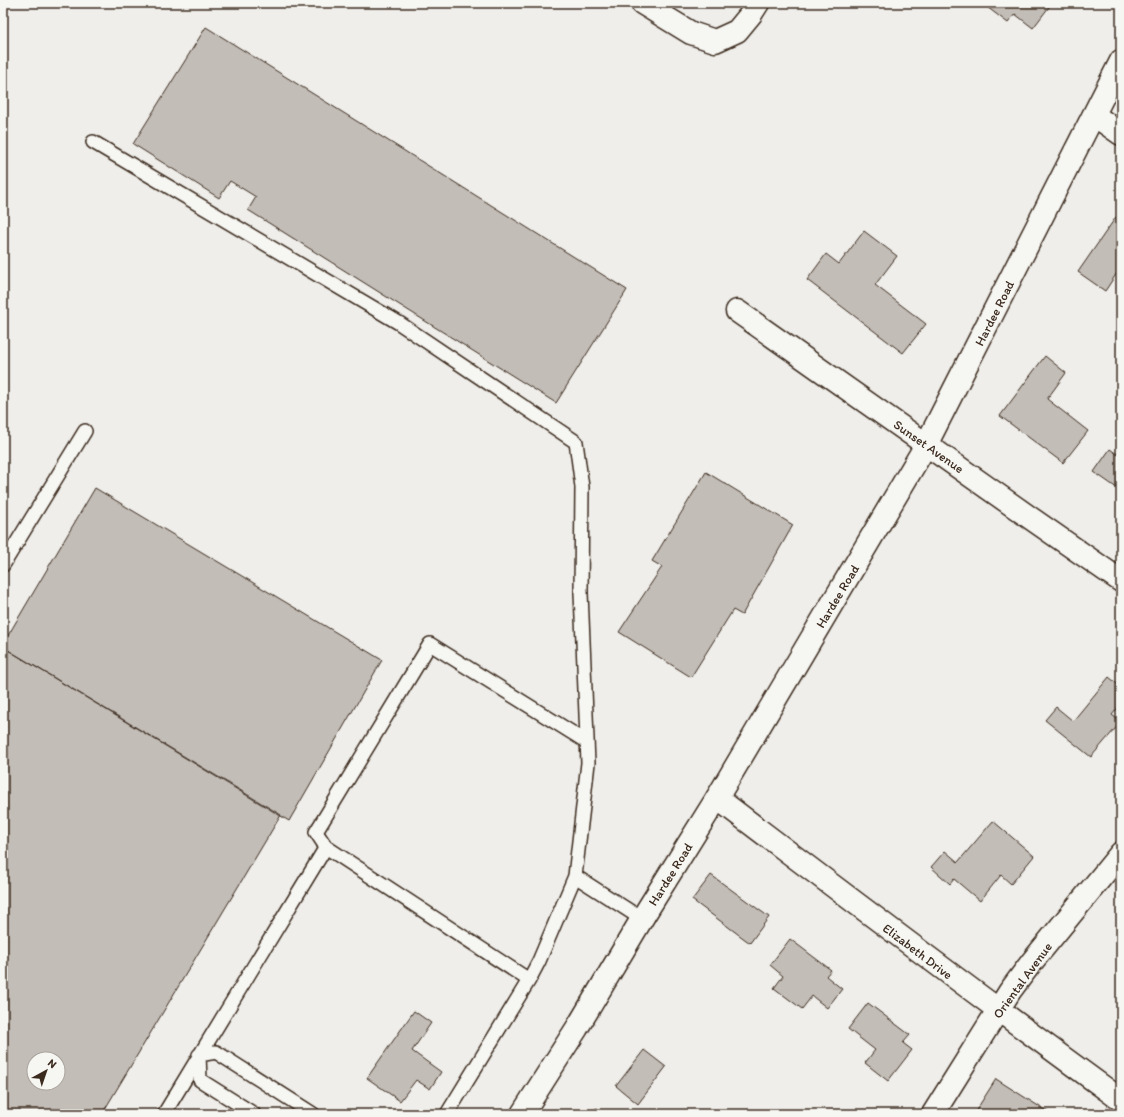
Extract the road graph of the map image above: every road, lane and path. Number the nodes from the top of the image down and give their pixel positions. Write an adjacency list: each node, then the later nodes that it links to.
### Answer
1 (642, 3): 2 (street)
2 (758, 3)
3 (1121, 61): 4 (street, Hardee Road)
4 (1094, 115): 5 (street); 9 (street, Hardee Road)
5 (1121, 134)
6 (93, 142): 12 (lane)
7 (737, 311): 9 (street, Sunset Avenue)
8 (85, 431): 10 (lane)
9 (926, 445): 11 (street, Sunset Avenue); 13 (street, Hardee Road)
10 (3, 565)
11 (1121, 581)
12 (587, 742): 14 (lane); 16 (lane)
13 (717, 798): 17 (street, Hardee Road); 19 (street, Elizabeth Drive)
14 (326, 847): 18 (lane); 20 (lane)
15 (1121, 853): 19 (street, Oriental Avenue)
16 (576, 876): 17 (lane); 18 (lane)
17 (642, 919): 26 (street, Hardee Road)
18 (529, 980): 25 (lane)
19 (998, 1010): 21 (street, Elizabeth Drive); 27 (street, Oriental Avenue)
20 (199, 1055): 22 (lane); 23 (lane); 24 (lane)
21 (1121, 1100)
22 (164, 1114)
23 (254, 1114)
24 (313, 1114)
25 (447, 1114)
26 (522, 1114)
27 (933, 1114)

